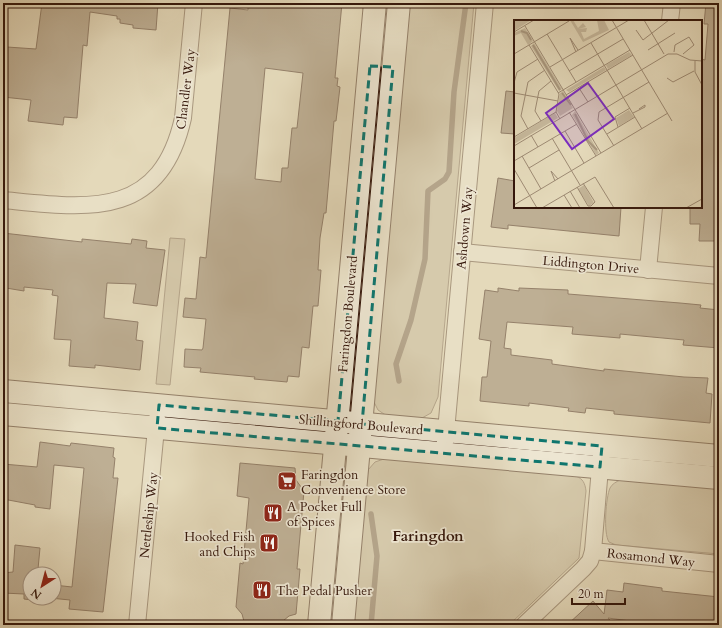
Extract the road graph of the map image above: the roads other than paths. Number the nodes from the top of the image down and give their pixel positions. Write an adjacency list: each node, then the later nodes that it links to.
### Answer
1 (194, 3): 9 (street, Chandler Way)
2 (375, 3): 7 (street, Faringdon Boulevard)
3 (399, 3): 8 (street, Faringdon Boulevard)
4 (485, 3): 11 (street, Ashdown Way)
5 (672, 3): 6 (street)
6 (670, 20)
7 (370, 66): 8 (street); 17 (street, Faringdon Boulevard)
8 (393, 67): 18 (street, Faringdon Boulevard)
9 (3, 200)
10 (654, 208): 12 (street)
11 (462, 252): 12 (street, Liddington Drive); 20 (street, Ashdown Way)
12 (648, 270): 13 (street, Liddington Drive)
13 (719, 276)
14 (3, 391): 15 (street, Shillingford Boulevard)
15 (158, 405): 17 (street, Shillingford Boulevard); 19 (street, Nettleship Way)
16 (3, 414): 19 (street, Shillingford Boulevard)
17 (338, 421): 18 (street, Shillingford Boulevard); 21 (street, Faringdon Boulevard)
18 (362, 424): 20 (street, Shillingford Boulevard); 23 (street, Faringdon Boulevard)
19 (157, 428): 21 (street, Shillingford Boulevard); 30 (street, Nettleship Way)
20 (446, 431): 22 (street, Shillingford Boulevard); 24 (street, Ashdown Way)
21 (336, 444): 23 (street, Shillingford Boulevard); 31 (street, Faringdon Boulevard)
22 (602, 446): 25 (street, Shillingford Boulevard); 26 (street, Rosamond Way)
23 (360, 447): 24 (street, Shillingford Boulevard); 32 (street, Faringdon Boulevard)
24 (444, 454): 26 (street, Shillingford Boulevard)
25 (719, 456)
26 (600, 467): 27 (street, Shillingford Boulevard); 28 (street, Rosamond Way)
27 (719, 478)
28 (593, 551): 29 (street, Rosamond Way); 33 (street)
29 (719, 564)
30 (137, 625)
31 (319, 625)
32 (343, 625)
33 (524, 625)

